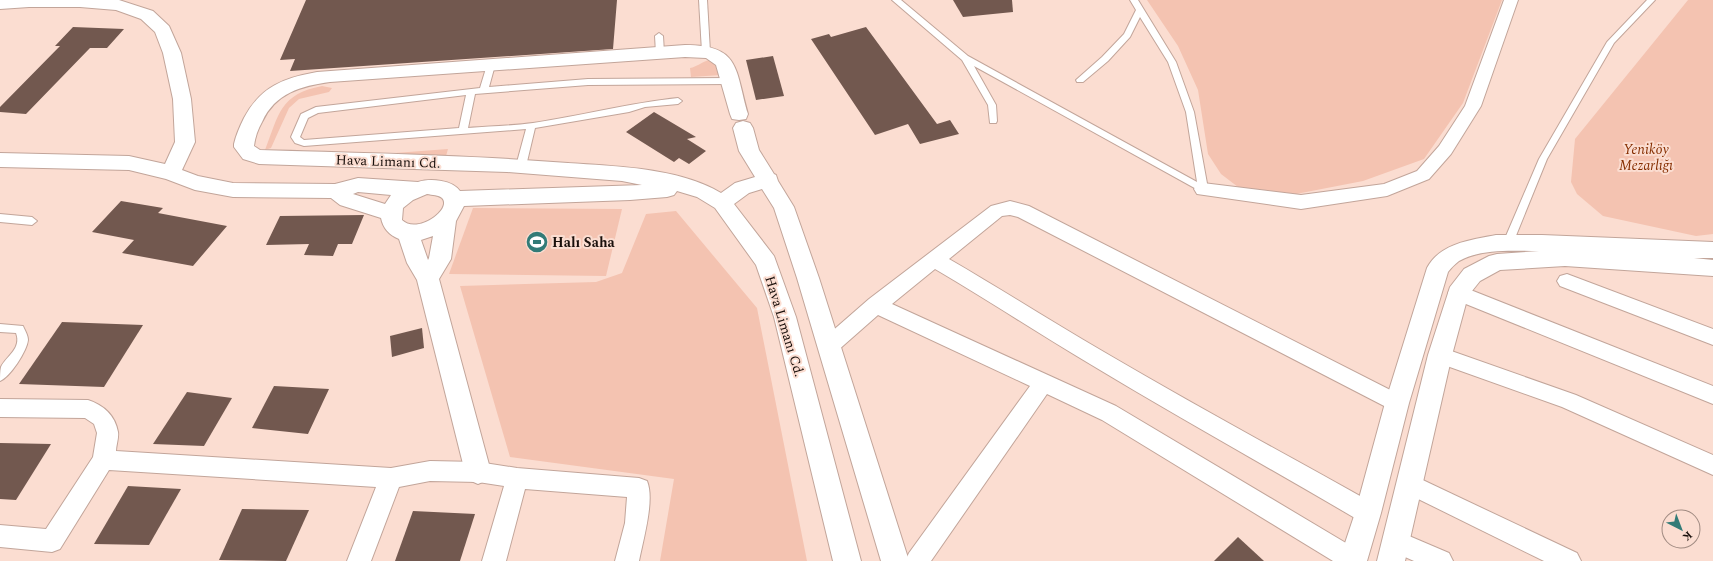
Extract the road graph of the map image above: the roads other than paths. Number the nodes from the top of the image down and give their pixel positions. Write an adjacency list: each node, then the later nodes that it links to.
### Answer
1 (703, 0): 8 (lane)
2 (896, 0): 9 (lane)
3 (1134, 0): 7 (lane)
4 (1511, 0): 25 (street)
5 (1651, 0): 34 (lane)
6 (0, 4): 21 (street)
7 (1140, 10): 11 (lane); 25 (lane)
8 (706, 52): 10 (street, Hava Limanı Cd.); 12 (street, Hava Limanı Cd.)
9 (965, 58): 16 (lane); 25 (lane)
10 (491, 65): 13 (lane); 20 (street, Hava Limanı Cd.)
11 (1080, 80)
12 (729, 81): 13 (lane); 22 (street, Hava Limanı Cd.)
13 (484, 90): 14 (lane)
14 (471, 93): 18 (lane); 18 (lane)
15 (678, 101): 17 (lane)
16 (994, 121)
17 (531, 126): 18 (lane); 20 (lane)
18 (463, 131)
19 (0, 160): 21 (street)
20 (521, 166): 23 (street, Hava Limanı Cd.)
21 (171, 173): 26 (street)
22 (769, 180): 28 (street); 44 (street, Hava Limanı Cd.)
23 (692, 188): 27 (street); 28 (street, Hava Limanı Cd.)
24 (417, 189): 26 (street); 27 (street); 29 (street)
25 (1203, 189)
26 (335, 191): 29 (street)
27 (454, 199): 31 (street)
28 (722, 203): 64 (street, Hava Limanı Cd.)
29 (390, 213): 33 (street)
30 (0, 218): 32 (lane)
31 (446, 220): 33 (street); 38 (street)
32 (32, 221)
33 (408, 233): 38 (street)
34 (1508, 243): 35 (street); 49 (street)
35 (1713, 250)
36 (935, 260): 41 (street); 49 (street); 57 (street)
37 (1713, 268): 40 (street)
38 (428, 279): 53 (street)
39 (1567, 281): 43 (street)
40 (1458, 293): 45 (street); 48 (street)
41 (876, 305): 44 (street); 47 (street)
42 (0, 328): 46 (lane)
43 (1713, 337)
44 (829, 346): 65 (street, Hava Limanı Cd.)
45 (1440, 355): 52 (street); 56 (street)
46 (0, 376)
47 (1044, 382): 60 (street); 66 (street)
48 (1713, 395)
49 (1397, 402): 57 (street)
50 (0, 408): 51 (street)
51 (103, 460): 54 (street); 58 (street)
52 (1713, 465)
53 (478, 472): 54 (street); 55 (street)
54 (391, 478): 61 (street)
55 (518, 478): 62 (street); 63 (street)
56 (1410, 484): 59 (street); 68 (street)
57 (1368, 513): 60 (street)
58 (0, 536)
59 (1393, 551): 67 (street)
60 (1353, 560)
61 (359, 561)
62 (494, 561)
63 (627, 561)
64 (848, 561)
65 (895, 561)
66 (917, 561)
67 (1440, 561)
68 (1569, 561)

